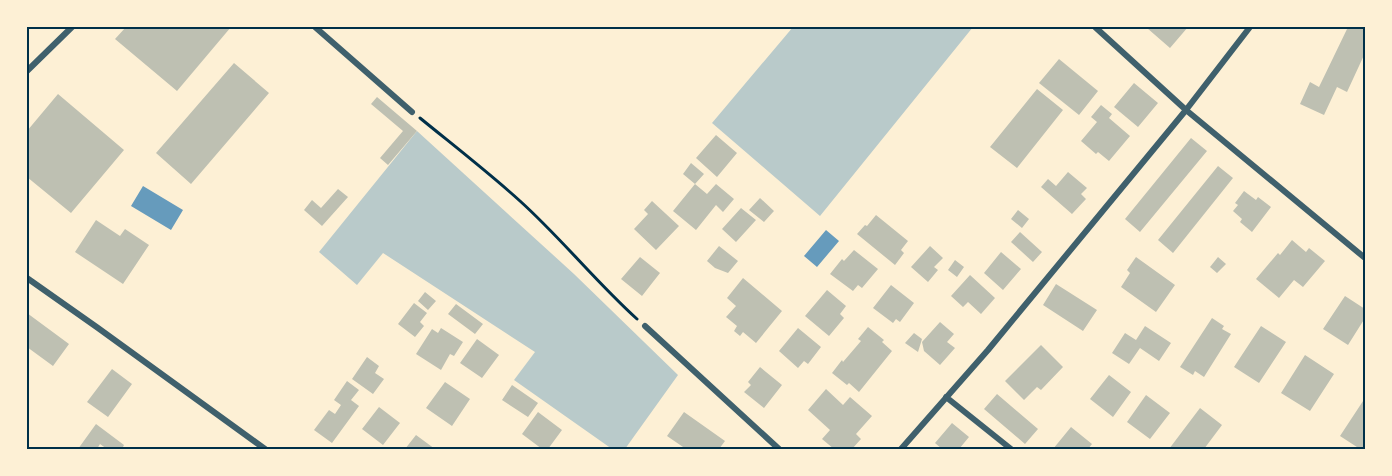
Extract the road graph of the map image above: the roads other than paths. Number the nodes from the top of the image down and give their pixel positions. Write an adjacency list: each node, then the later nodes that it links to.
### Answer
1 (72, 27): 5 (street)
2 (315, 27): 7 (street)
3 (1095, 27): 6 (street)
4 (1250, 27): 6 (street)
5 (27, 71)
6 (1186, 110): 8 (street); 11 (street)
7 (412, 112)
8 (1365, 258)
9 (27, 278): 12 (street)
10 (645, 326): 13 (street)
11 (946, 397): 14 (street); 15 (street)
12 (265, 449)
13 (779, 449)
14 (901, 449)
15 (1011, 449)

